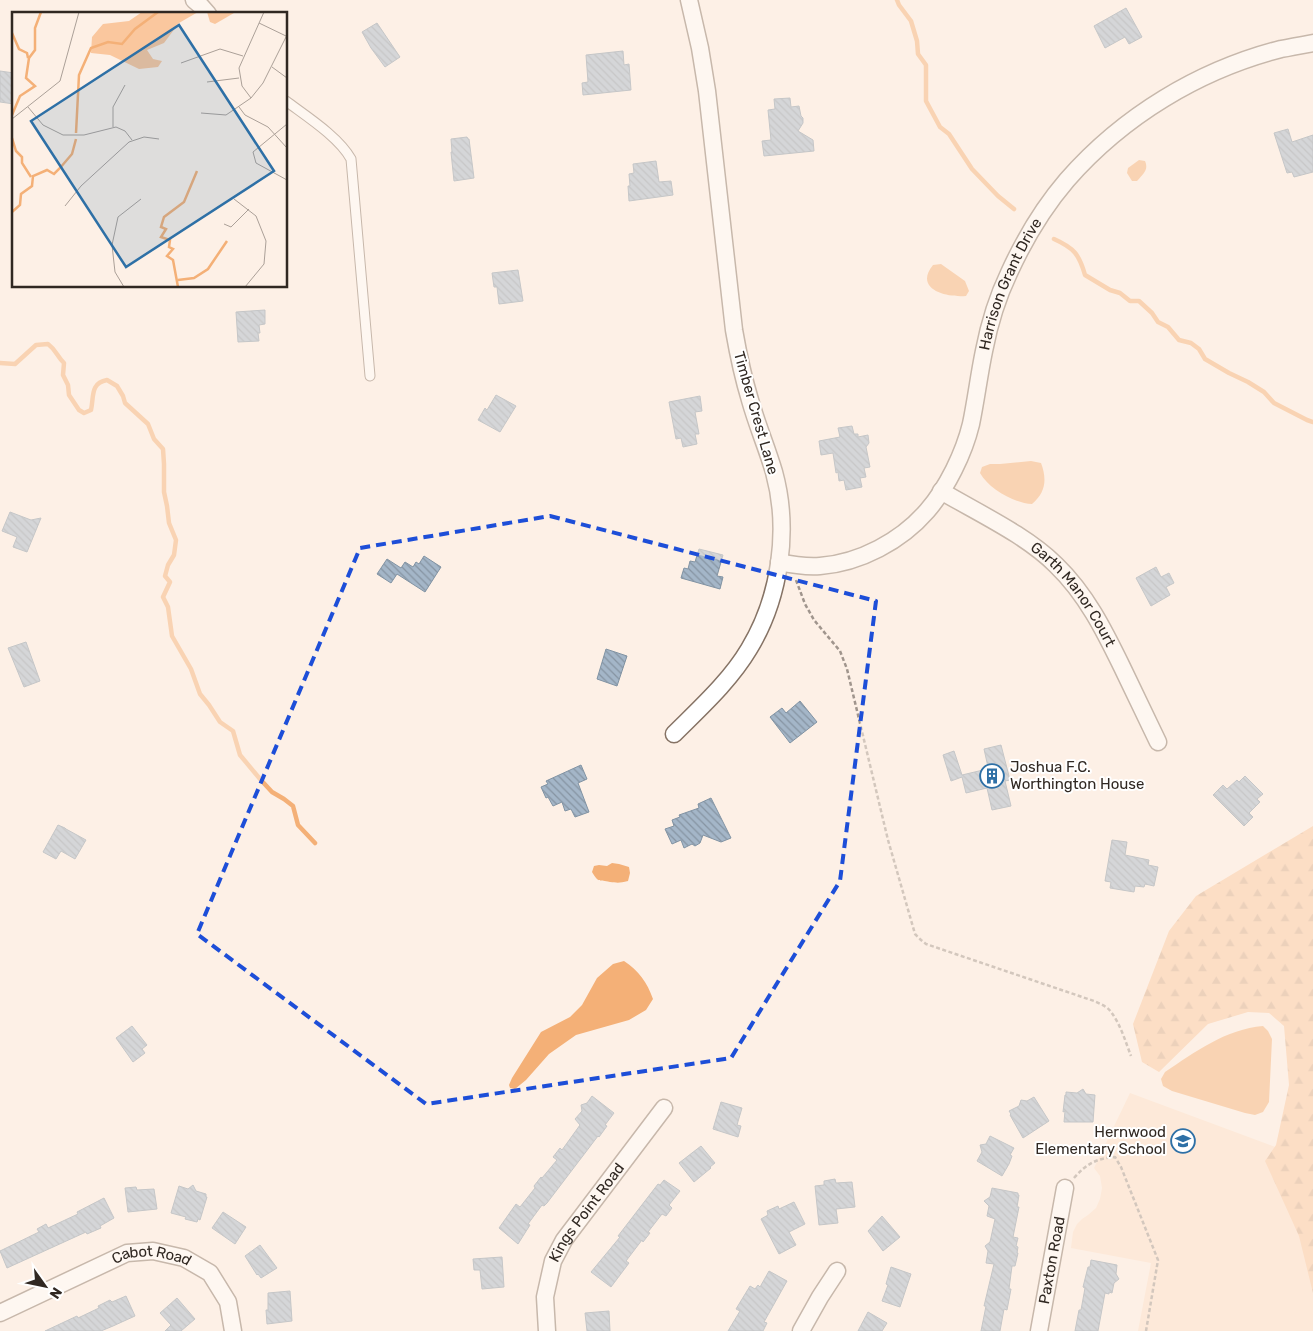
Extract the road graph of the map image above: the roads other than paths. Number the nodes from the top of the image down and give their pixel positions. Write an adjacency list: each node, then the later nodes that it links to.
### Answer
1 (194, 0): 3 (street)
2 (689, 0): 8 (street, Timber Crest Lane)
3 (206, 12)
4 (1313, 43): 7 (street, Harrison Grant Drive)
5 (288, 103): 6 (lane)
6 (370, 376)
7 (942, 491): 8 (street, Harrison Grant Drive); 10 (street, Garth Manor Court)
8 (785, 563): 9 (street, Timber Crest Lane)
9 (674, 734)
10 (1158, 742)
11 (664, 1108): 16 (street, Kings Point Road)
12 (1065, 1188): 18 (street, Paxton Road)
13 (837, 1270): 17 (street)
14 (0, 1313): 15 (street, Cabot Road)
15 (233, 1331)
16 (547, 1331)
17 (801, 1331)
18 (1039, 1331)

